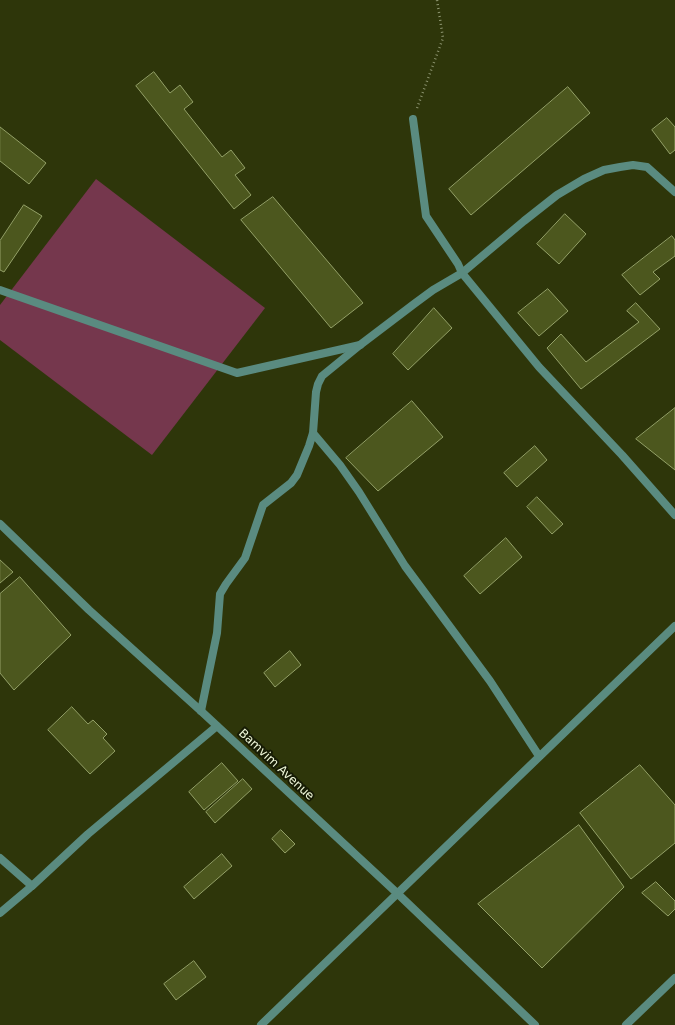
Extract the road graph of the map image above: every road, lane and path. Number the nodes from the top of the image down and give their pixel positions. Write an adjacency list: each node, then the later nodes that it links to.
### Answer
1 (437, 0): 2 (path)
2 (413, 119): 4 (street)
3 (675, 192): 4 (street)
4 (462, 273): 6 (street); 8 (street)
5 (0, 290): 6 (street)
6 (360, 345): 7 (street)
7 (313, 433): 11 (street); 13 (street)
8 (675, 515)
9 (0, 524): 11 (street, Bamvim Avenue)
10 (675, 626): 13 (street)
11 (201, 711): 12 (street, Bamvim Avenue)
12 (217, 726): 15 (street); 16 (street, Bamvim Avenue)
13 (539, 756): 16 (street)
14 (0, 858): 15 (street)
15 (32, 886): 17 (street)
16 (398, 894): 19 (street); 20 (street, Bamvim Avenue)
17 (0, 913)
18 (675, 978): 21 (street)
19 (261, 1025)
20 (534, 1025)
21 (626, 1025)

